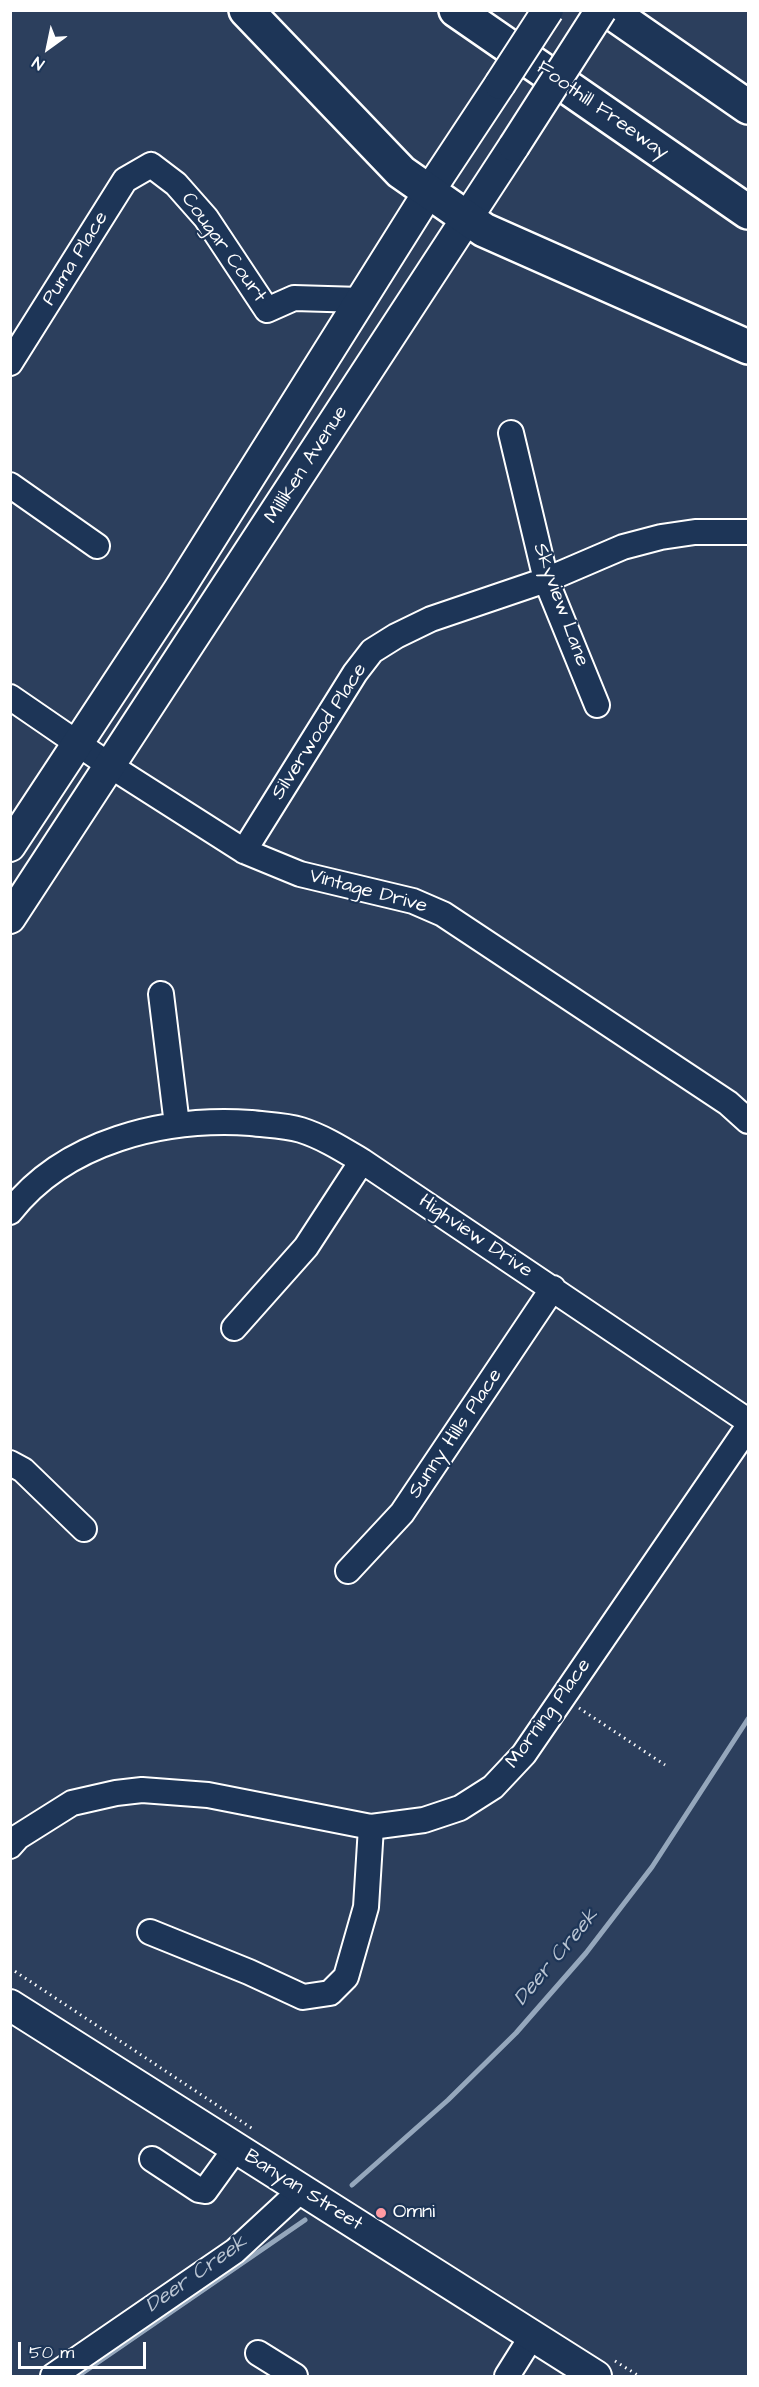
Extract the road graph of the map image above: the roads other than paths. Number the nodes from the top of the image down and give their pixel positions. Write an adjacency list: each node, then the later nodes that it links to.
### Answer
1 (246, 10): 8 (highway)
2 (456, 10): 9 (highway, Foothill Freeway)
3 (548, 10): 8 (main road, bridge)
4 (601, 10): 10 (main road, Milliken Avenue, bridge)
5 (608, 10): 6 (highway)
6 (748, 107)
7 (151, 165): 11 (street, Cougar Court); 13 (street, Puma Place)
8 (428, 193): 10 (highway); 11 (main road)
9 (748, 212)
10 (468, 219): 12 (highway); 22 (main road, Milliken Avenue)
11 (361, 300): 21 (main road)
12 (748, 347)
13 (10, 363)
14 (511, 433): 18 (street, Skyview Lane)
15 (10, 485): 17 (street)
16 (748, 532): 18 (street, Silverwood Place)
17 (97, 546)
18 (546, 580): 20 (street, Skyview Lane); 24 (street, Silverwood Place)
19 (10, 697): 21 (street, Vintage Drive)
20 (597, 705)
21 (79, 744): 22 (street, Vintage Drive); 23 (main road)
22 (109, 765): 24 (street, Vintage Drive); 25 (main road, Milliken Avenue)
23 (10, 846)
24 (244, 851): 27 (street, Vintage Drive)
25 (10, 918)
26 (161, 994): 28 (street)
27 (748, 1121)
28 (177, 1125): 29 (street, Highview Drive); 30 (street, Highview Drive)
29 (362, 1161): 31 (street, Highview Drive); 32 (street)
30 (10, 1212)
31 (553, 1288): 33 (street, Highview Drive); 37 (street, Sunny Hills Place)
32 (234, 1328)
33 (748, 1421)
34 (748, 1428): 38 (street, Morning Place)
35 (10, 1463): 36 (street)
36 (84, 1529)
37 (348, 1571)
38 (371, 1827): 39 (street, Morning Place); 40 (street)
39 (13, 1838)
40 (150, 1932)
41 (10, 2005): 42 (main road, Banyan Street)
42 (246, 2140): 43 (street); 44 (main road, Banyan Street)
43 (152, 2159)
44 (301, 2190): 45 (main road, Banyan Street); 47 (street)
45 (532, 2336): 49 (street); 50 (main road, Banyan Street)
46 (258, 2353): 48 (street)
47 (52, 2376)
48 (295, 2376)
49 (507, 2376)
50 (596, 2376)

